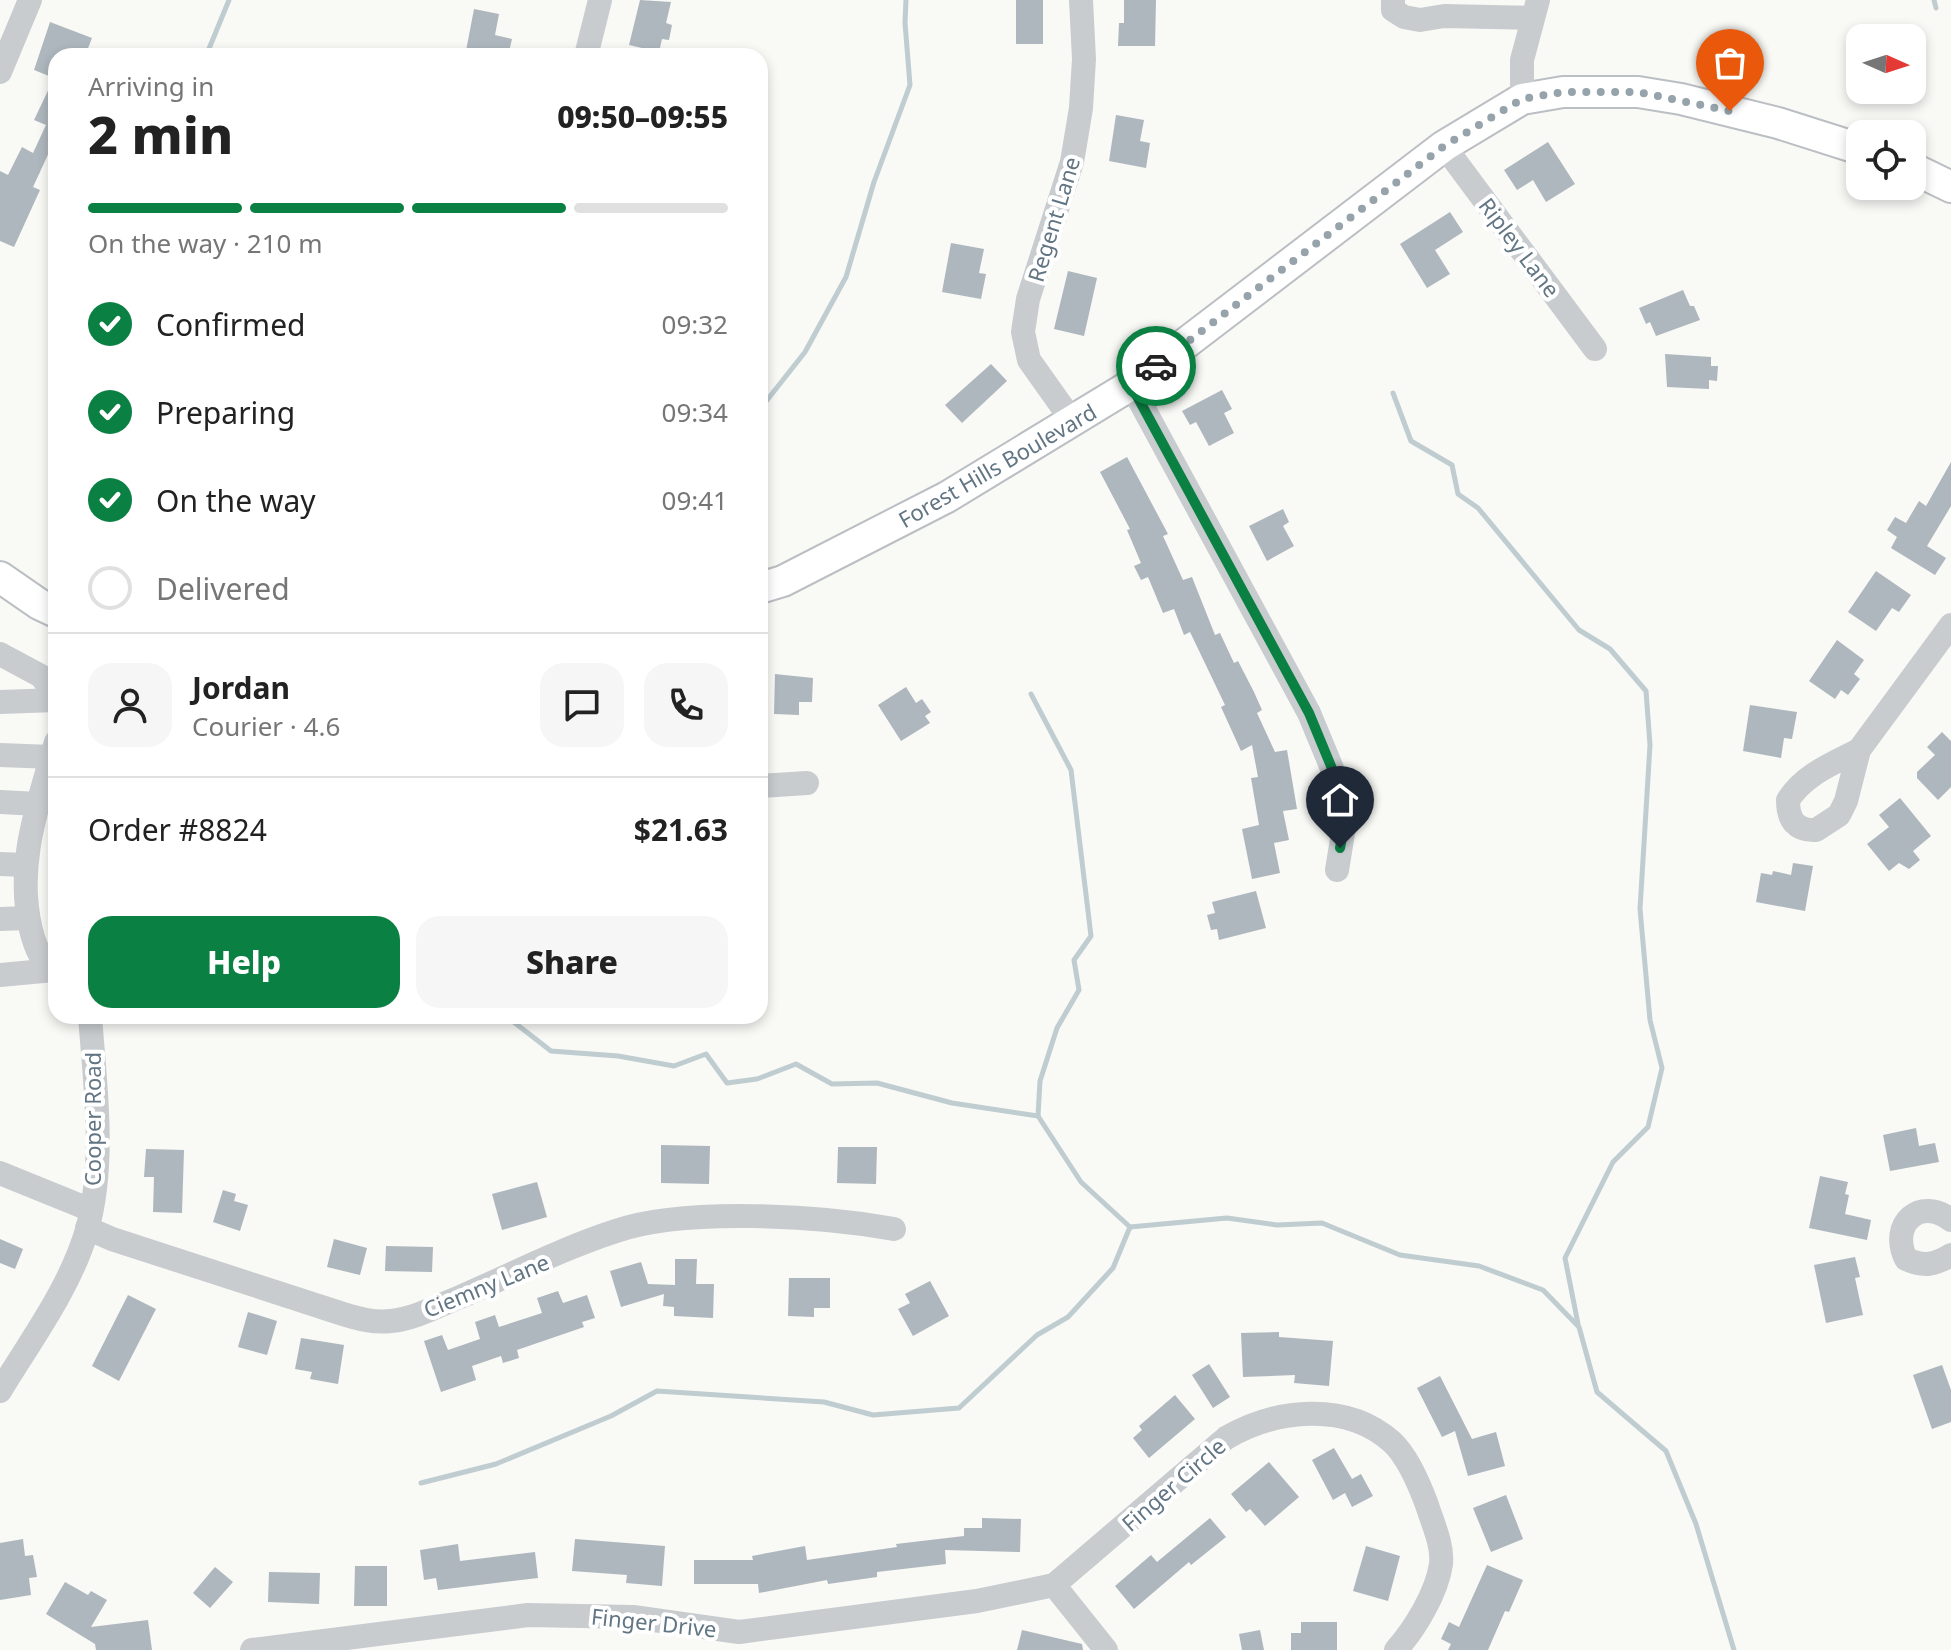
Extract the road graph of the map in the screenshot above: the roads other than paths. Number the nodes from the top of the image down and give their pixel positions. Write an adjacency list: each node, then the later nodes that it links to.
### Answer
1 (30, 0): 8 (street)
2 (600, 0): 7 (street)
3 (1081, 0): 16 (street, Regent Lane)
4 (1393, 0): 5 (street)
5 (1437, 8): 6 (street)
6 (1535, 9): 9 (street)
7 (588, 48)
8 (0, 72)
9 (1522, 99): 10 (main road, Forest Hills Boulevard); 11 (main road, Forest Hills Boulevard)
10 (1846, 145)
11 (1444, 146): 14 (street, Ripley Lane); 15 (main road, Forest Hills Boulevard)
12 (1926, 175): 13 (main road)
13 (1951, 187)
14 (1595, 349)
15 (1131, 385): 16 (main road, Forest Hills Boulevard); 35 (street)
16 (1073, 422): 18 (main road, Forest Hills Boulevard)
17 (0, 577): 19 (main road)
18 (768, 586)
19 (48, 608)
20 (1951, 625): 26 (street)
21 (0, 654): 22 (street)
22 (48, 686)
23 (48, 699): 24 (street)
24 (0, 702)
25 (48, 750): 27 (street)
26 (1859, 750)
27 (0, 755)
28 (48, 770): 32 (street)
29 (807, 783): 30 (street)
30 (768, 785)
31 (0, 802): 32 (street)
32 (38, 804): 34 (street)
33 (0, 864): 34 (street)
34 (25, 865): 36 (street)
35 (1337, 870)
36 (28, 918): 37 (street); 38 (street)
37 (0, 919)
38 (48, 964)
39 (48, 971): 40 (street)
40 (0, 975)
41 (90, 1024): 43 (street, Cooper Road)
42 (0, 1173): 43 (street, Ciemny Lane)
43 (89, 1219): 45 (street, Ciemny Lane); 47 (street, Cooper Road)
44 (1951, 1220): 46 (street)
45 (894, 1229)
46 (1951, 1255)
47 (0, 1391)
48 (1054, 1585): 49 (street, Finger Drive); 51 (street); 52 (street, Finger Circle)
49 (742, 1641): 50 (street, Finger Drive)
50 (252, 1650)
51 (1106, 1650)
52 (1396, 1650)

